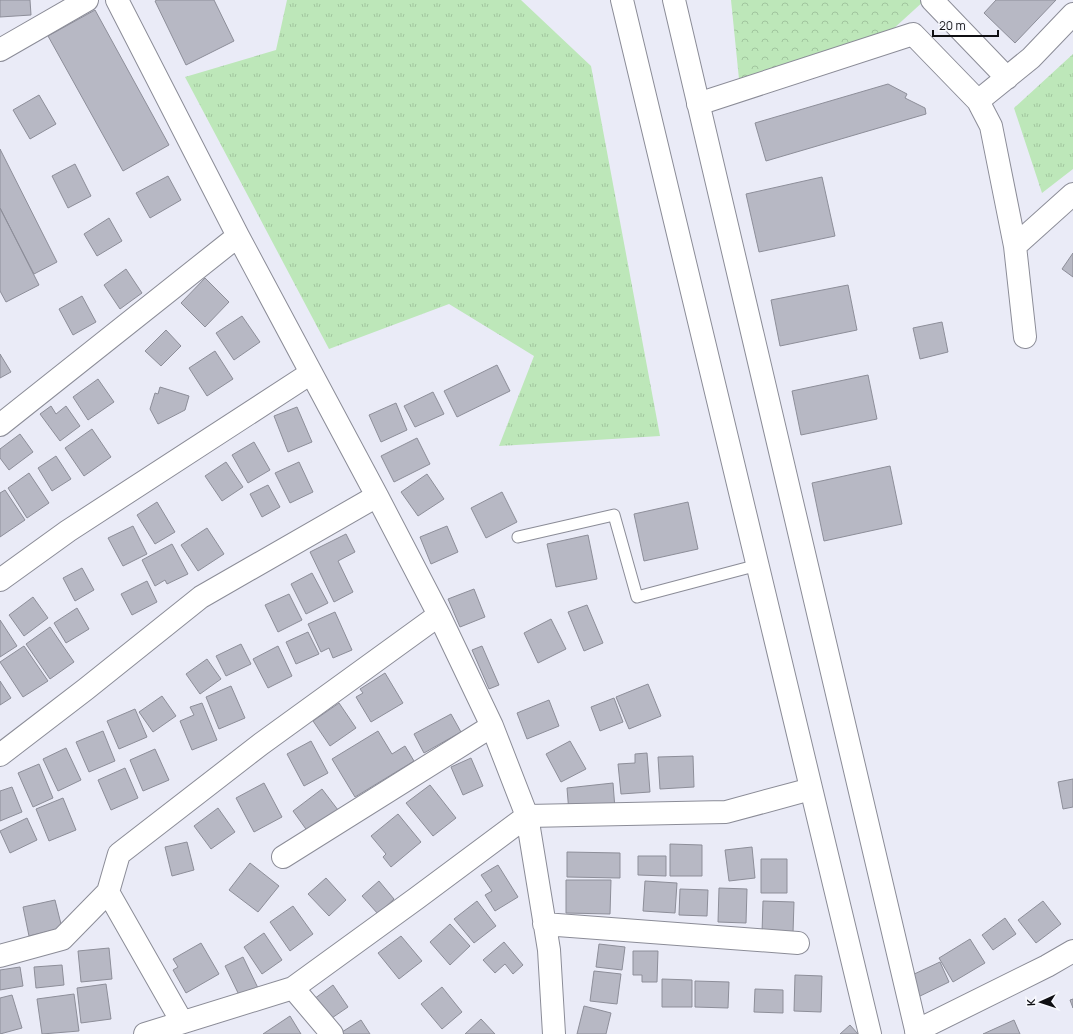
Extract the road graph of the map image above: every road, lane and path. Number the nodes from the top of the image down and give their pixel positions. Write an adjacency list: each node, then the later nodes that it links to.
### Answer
1 (87, 0): 7 (street)
2 (117, 0): 12 (street)
3 (622, 0): 19 (street)
4 (674, 0): 10 (street)
5 (932, 0): 8 (street)
6 (1073, 14): 8 (street)
7 (0, 50)
8 (1007, 78): 9 (street)
9 (978, 101): 10 (street); 13 (street)
10 (698, 104): 34 (street)
11 (1073, 194): 13 (street)
12 (238, 236): 15 (street); 16 (street)
13 (1015, 246): 14 (street)
14 (1025, 337)
15 (312, 373): 17 (street); 20 (street)
16 (0, 424)
17 (377, 496): 21 (street); 23 (street)
18 (518, 537): 19 (lane)
19 (758, 565): 24 (street)
20 (0, 580)
21 (439, 616): 22 (street); 27 (street)
22 (492, 726): 25 (street); 26 (street)
23 (0, 755)
24 (811, 789): 25 (street); 38 (street)
25 (527, 816): 28 (street); 32 (street)
26 (283, 857)
27 (108, 892): 31 (street); 33 (street)
28 (544, 924): 29 (street); 37 (street)
29 (798, 942)
30 (1073, 951): 34 (street)
31 (0, 956)
32 (293, 988): 33 (street); 36 (street)
33 (182, 1022): 35 (street)
34 (916, 1032)
35 (145, 1034)
36 (332, 1034)
37 (554, 1034)
38 (870, 1034)

